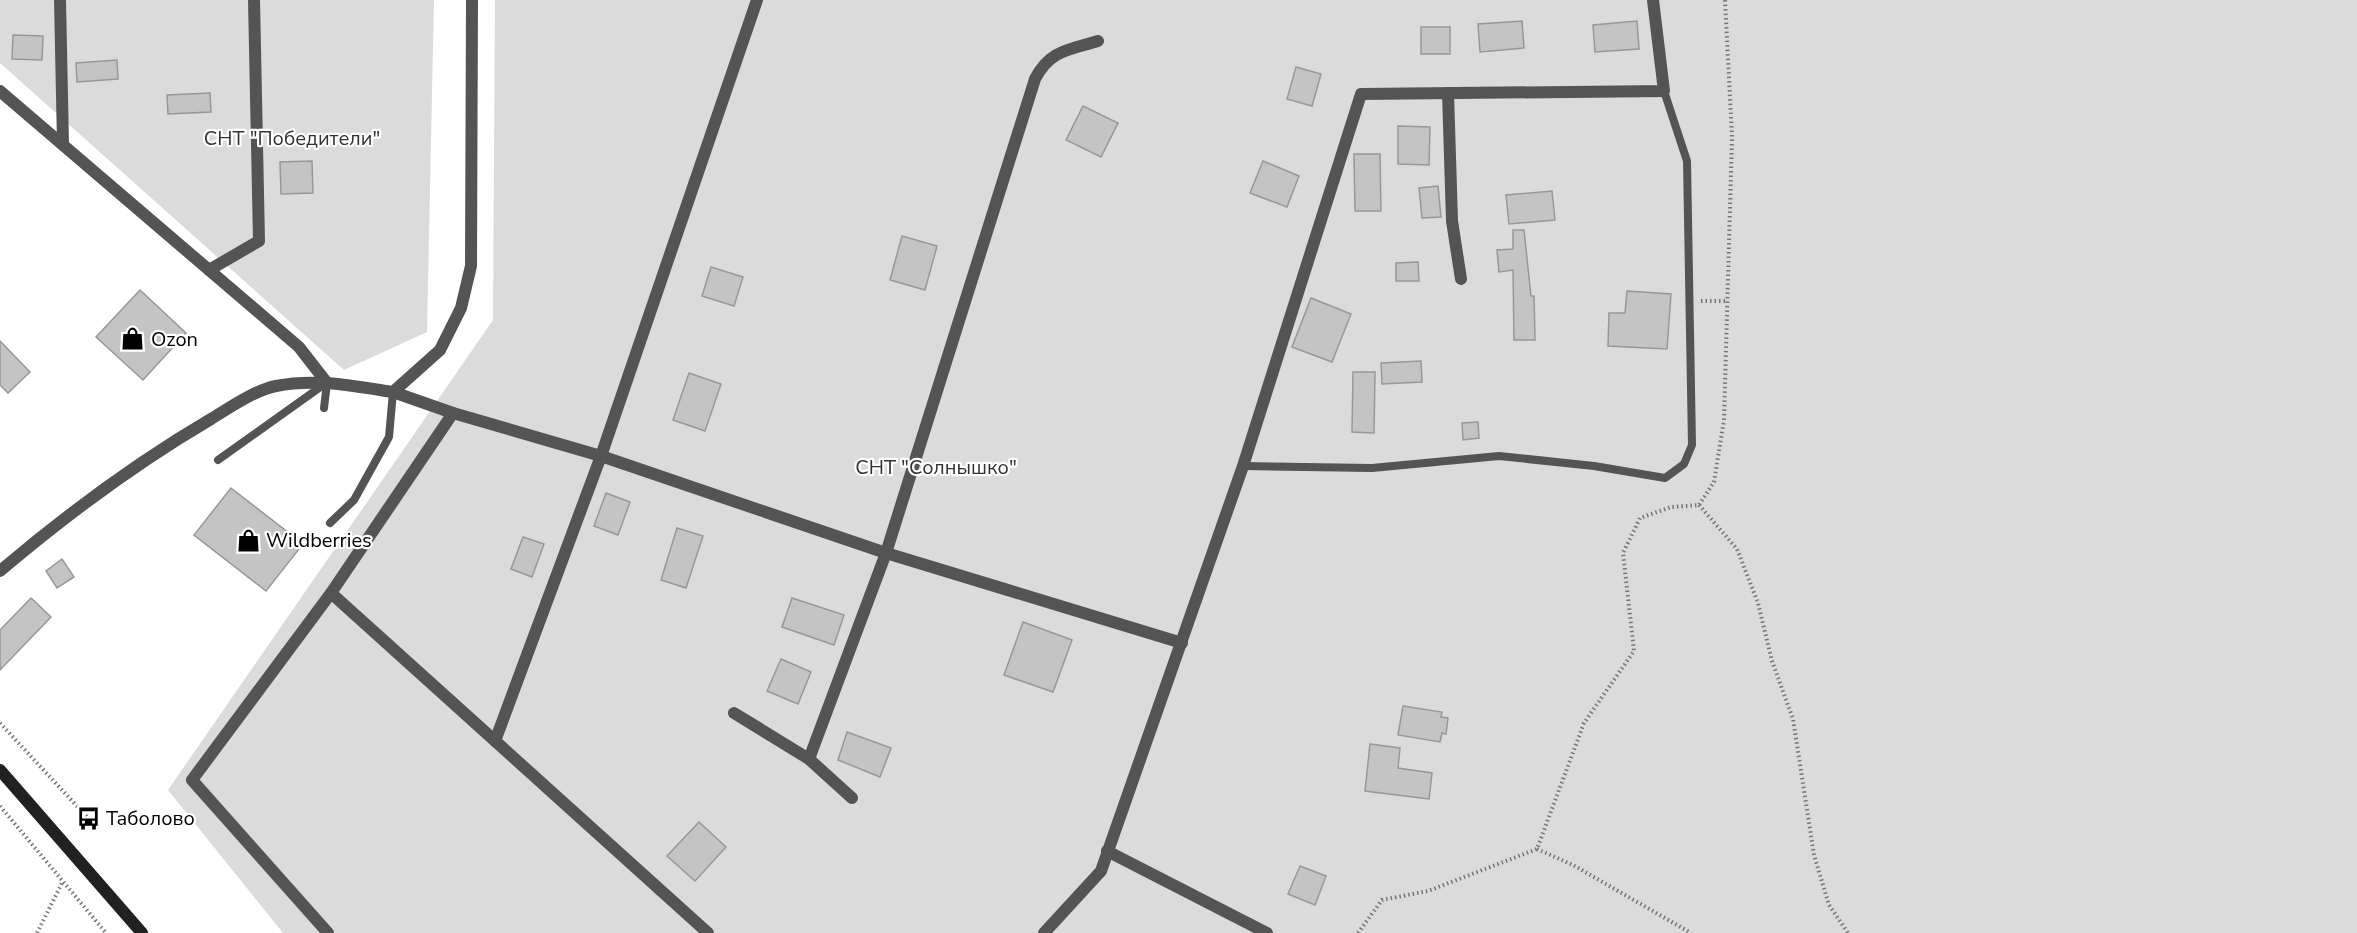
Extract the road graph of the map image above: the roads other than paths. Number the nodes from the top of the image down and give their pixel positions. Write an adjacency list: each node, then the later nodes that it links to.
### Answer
1 (60, 0): 10 (street)
2 (254, 0): 11 (street)
3 (472, 0): 14 (street)
4 (756, 0): 17 (street)
5 (1653, 0): 8 (street)
6 (1098, 42): 21 (street)
7 (0, 91): 10 (street)
8 (1664, 91): 9 (street); 19 (lane)
9 (1448, 93): 12 (street); 19 (street)
10 (63, 144): 11 (street)
11 (209, 270): 13 (street)
12 (1461, 279)
13 (327, 382): 14 (street); 15 (lane); 18 (lane); 22 (street)
14 (393, 392): 16 (street); 20 (lane)
15 (324, 408)
16 (453, 413): 17 (street); 23 (street)
17 (601, 456): 21 (street); 26 (street)
18 (218, 460)
19 (1243, 466): 24 (street)
20 (330, 523)
21 (886, 553): 24 (street); 27 (street)
22 (0, 571)
23 (331, 593): 26 (street); 32 (street)
24 (1182, 643): 30 (street)
25 (735, 713): 27 (street)
26 (495, 741): 33 (street)
27 (809, 759): 29 (street)
28 (0, 770): 31 (main road)
29 (852, 798)
30 (1107, 851): 34 (street); 35 (street)
31 (142, 933)
32 (328, 933)
33 (708, 933)
34 (1044, 933)
35 (1267, 933)

